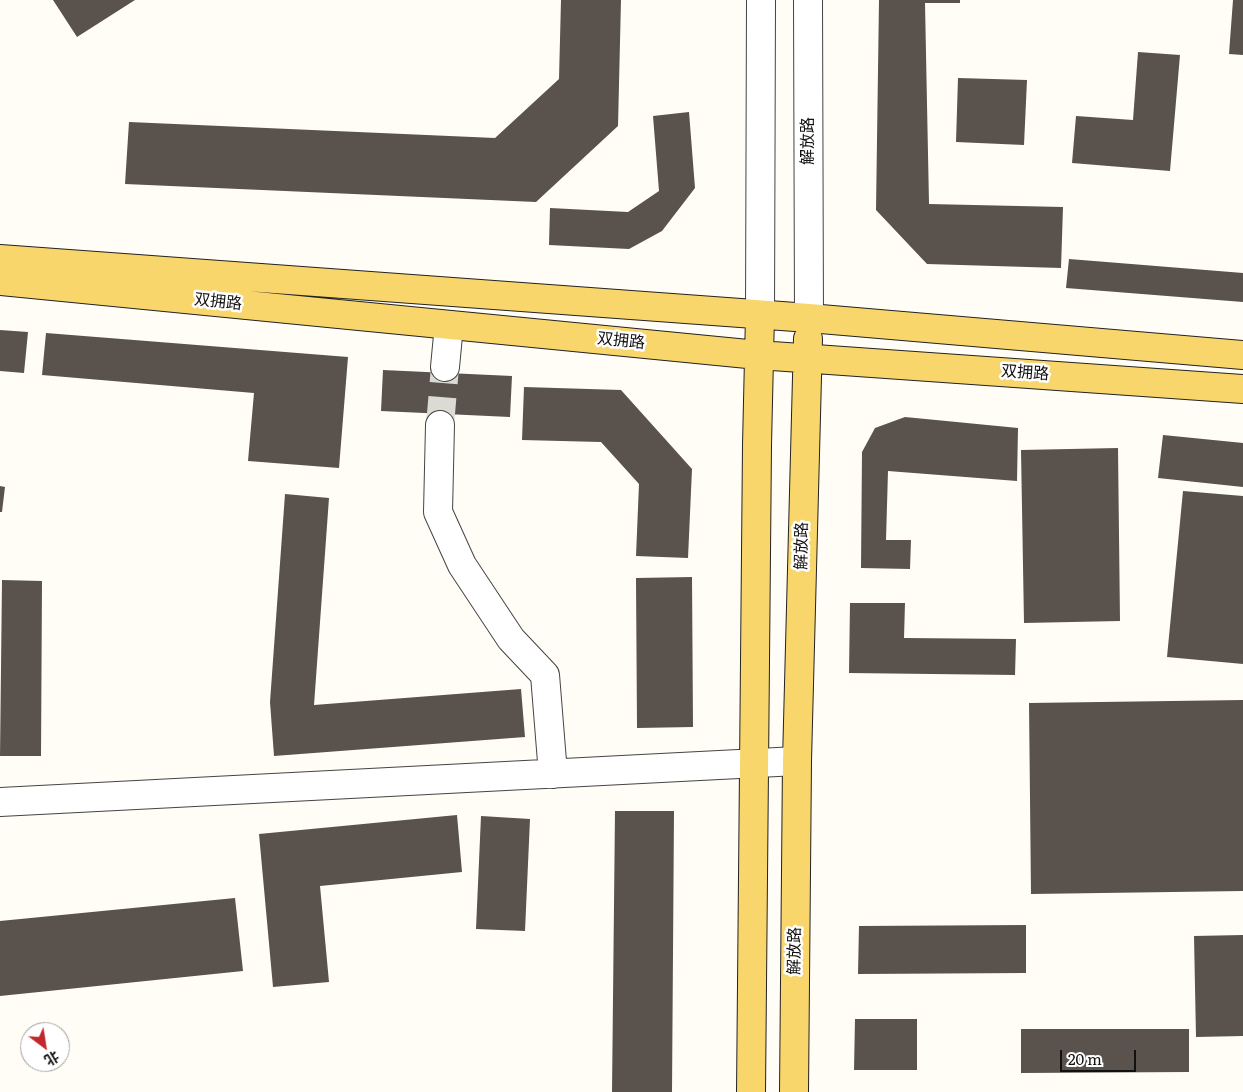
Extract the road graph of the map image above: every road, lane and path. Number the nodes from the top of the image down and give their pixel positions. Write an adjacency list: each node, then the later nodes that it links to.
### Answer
1 (761, 0): 5 (street)
2 (808, 0): 6 (street, 解放路)
3 (0, 259): 5 (main road, 双拥路)
4 (0, 281): 7 (main road, 双拥路)
5 (760, 315): 6 (main road, 双拥路); 8 (main road)
6 (809, 318): 9 (main road, 双拥路); 10 (main road, 解放路)
7 (449, 325): 8 (main road, 双拥路); 11 (street)
8 (758, 355): 10 (main road, 双拥路); 15 (main road)
9 (1243, 355)
10 (807, 357): 12 (main road, 双拥路); 14 (main road, 解放路)
11 (445, 367)
12 (1243, 389)
13 (440, 426): 16 (street)
14 (797, 761): 15 (street); 19 (main road, 解放路)
15 (754, 763): 16 (street); 18 (main road)
16 (553, 774): 17 (street)
17 (0, 802)
18 (751, 1092)
19 (794, 1092)

